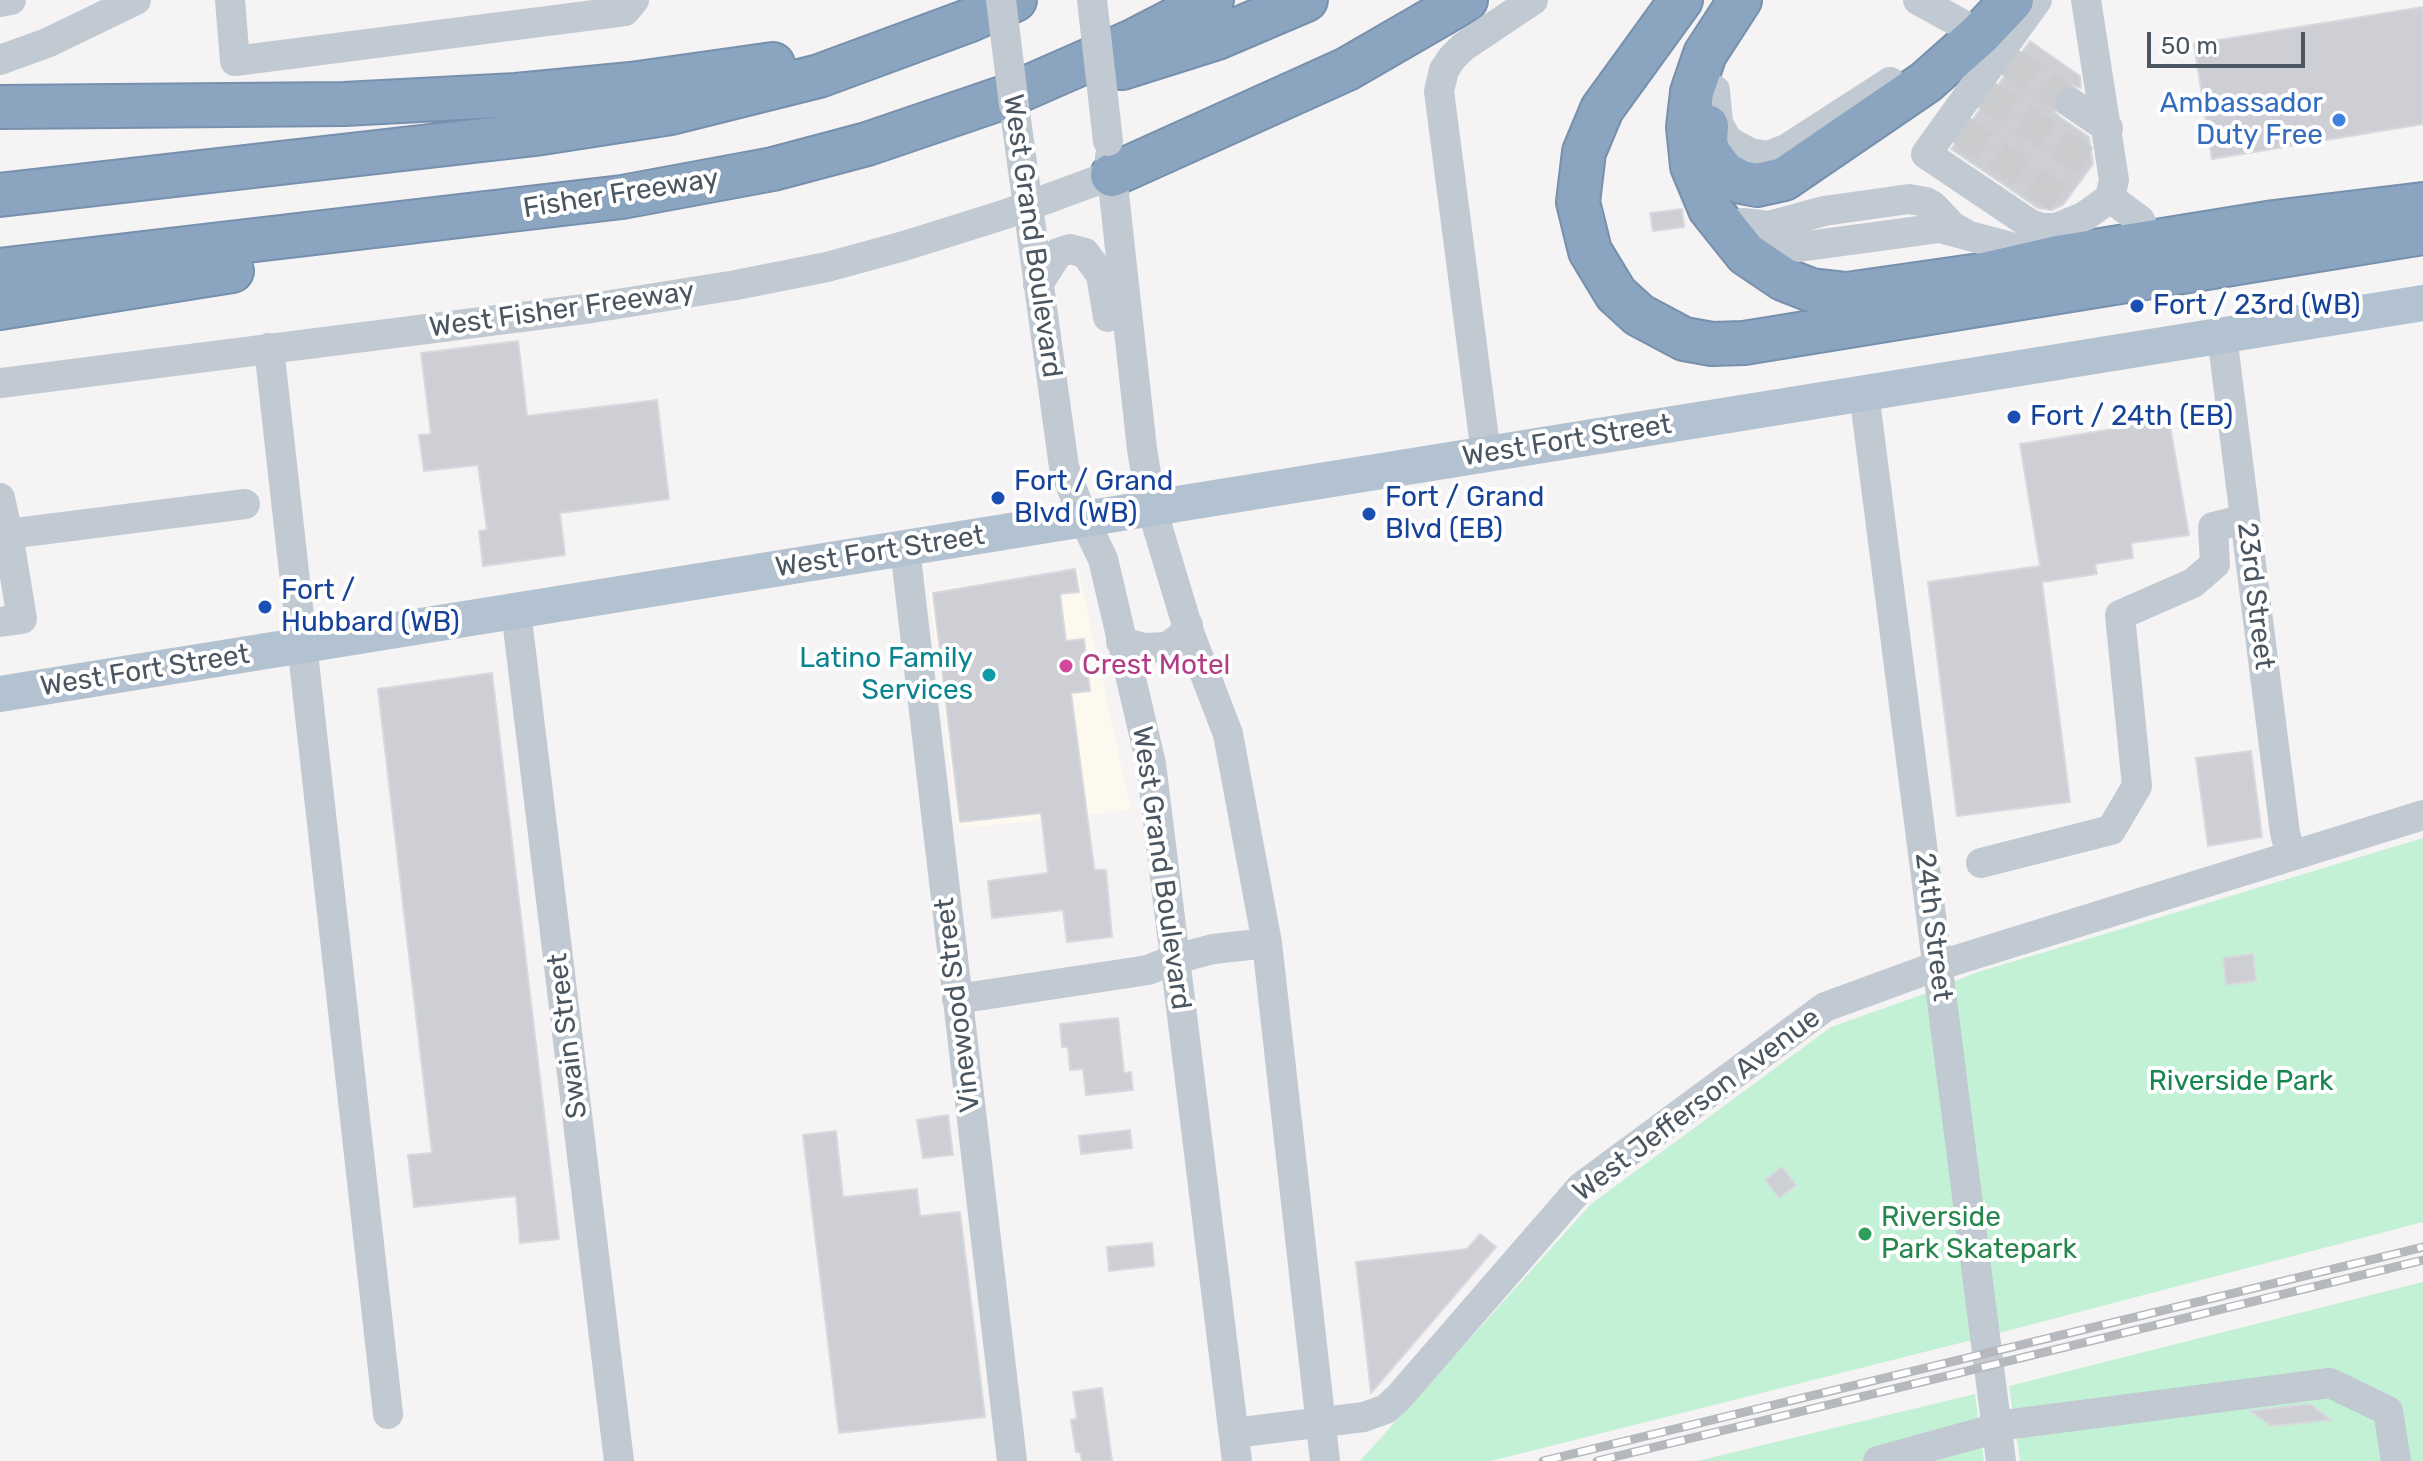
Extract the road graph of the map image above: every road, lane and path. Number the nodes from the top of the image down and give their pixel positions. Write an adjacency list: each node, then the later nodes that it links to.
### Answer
1 (11, 0): 19 (street)
2 (136, 0): 22 (street)
3 (230, 0): 20 (street)
4 (985, 0): 21 (highway)
5 (1001, 0): 34 (street, West Grand Boulevard, bridge)
6 (1015, 0): 21 (highway)
7 (1092, 0): 29 (street, bridge)
8 (1212, 0): 26 (highway, Fisher Freeway)
9 (1306, 0): 26 (highway)
10 (1466, 0): 29 (highway)
11 (1533, 0): 50 (street)
12 (1681, 0): 37 (highway)
13 (1740, 0): 35 (highway)
14 (1771, 0): 23 (highway)
15 (1918, 0): 23 (street)
16 (2012, 0): 23 (highway)
17 (2037, 0): 23 (street)
18 (2086, 0): 27 (street)
19 (0, 2)
20 (630, 5)
21 (924, 38): 25 (highway); 31 (highway)
22 (0, 60)
23 (1984, 64): 28 (street)
24 (2071, 103): 27 (street)
25 (0, 107)
26 (959, 113): 36 (highway, Fisher Freeway)
27 (2108, 128): 30 (street)
28 (1926, 154): 30 (street); 32 (street)
29 (1110, 158): 34 (street, West Fisher Freeway); 49 (street)
30 (2105, 181): 39 (street)
31 (0, 195)
32 (1918, 200): 35 (street); 38 (street)
33 (2423, 204): 39 (highway)
34 (1027, 206): 42 (street, West Grand Boulevard); 46 (street, West Fisher Freeway)
35 (1715, 212): 38 (street); 38 (street); 40 (highway)
36 (473, 216): 41 (highway, Fisher Freeway); 44 (highway)
37 (2423, 233)
38 (1979, 239): 40 (street)
39 (2149, 243): 40 (highway)
40 (2045, 255)
41 (0, 270)
42 (1038, 284): 49 (street); 54 (street, West Grand Boulevard)
43 (2423, 303): 45 (main road, West Fort Street)
44 (0, 308)
45 (2222, 336): 48 (main road, West Fort Street); 55 (street, 23rd Street)
46 (269, 348): 47 (street, West Fisher Freeway); 62 (street)
47 (0, 383)
48 (1864, 393): 50 (main road, West Fort Street); 69 (street, 24th Street)
49 (1142, 449): 53 (street)
50 (1486, 454): 53 (main road, West Fort Street)
51 (0, 498): 56 (street)
52 (245, 504): 56 (street)
53 (1152, 509): 54 (main road, West Fort Street); 60 (street)
54 (1083, 518): 57 (main road, West Fort Street); 61 (street, West Grand Boulevard)
55 (2245, 519): 65 (street, 23rd Street); 66 (street)
56 (8, 534): 59 (street)
57 (905, 549): 58 (main road, West Fort Street); 70 (street, Vinewood Street)
58 (516, 611): 62 (main road, West Fort Street); 75 (street, Swain Street)
59 (0, 622)
60 (1188, 625): 61 (street); 67 (street)
61 (1121, 642): 68 (street, West Grand Boulevard)
62 (303, 645): 63 (main road, West Fort Street); 71 (street)
63 (0, 694)
64 (2423, 815): 65 (street, West Jefferson Avenue)
65 (2291, 855): 69 (street, West Jefferson Avenue)
66 (1981, 863)
67 (1267, 943): 68 (street); 72 (street)
68 (1175, 959): 70 (street); 74 (street, West Grand Boulevard)
69 (1937, 966): 72 (street, West Jefferson Avenue); 73 (street, 24th Street)
70 (957, 999): 76 (street, Vinewood Street)
71 (388, 1414)
72 (1323, 1422): 74 (street, West Jefferson Avenue); 77 (street)
73 (1997, 1430): 78 (street); 79 (street, 24th Street); 80 (street)
74 (1236, 1447)
75 (619, 1461)
76 (1012, 1461)
77 (1325, 1461)
78 (1878, 1461)
79 (2001, 1461)
80 (2396, 1461)

